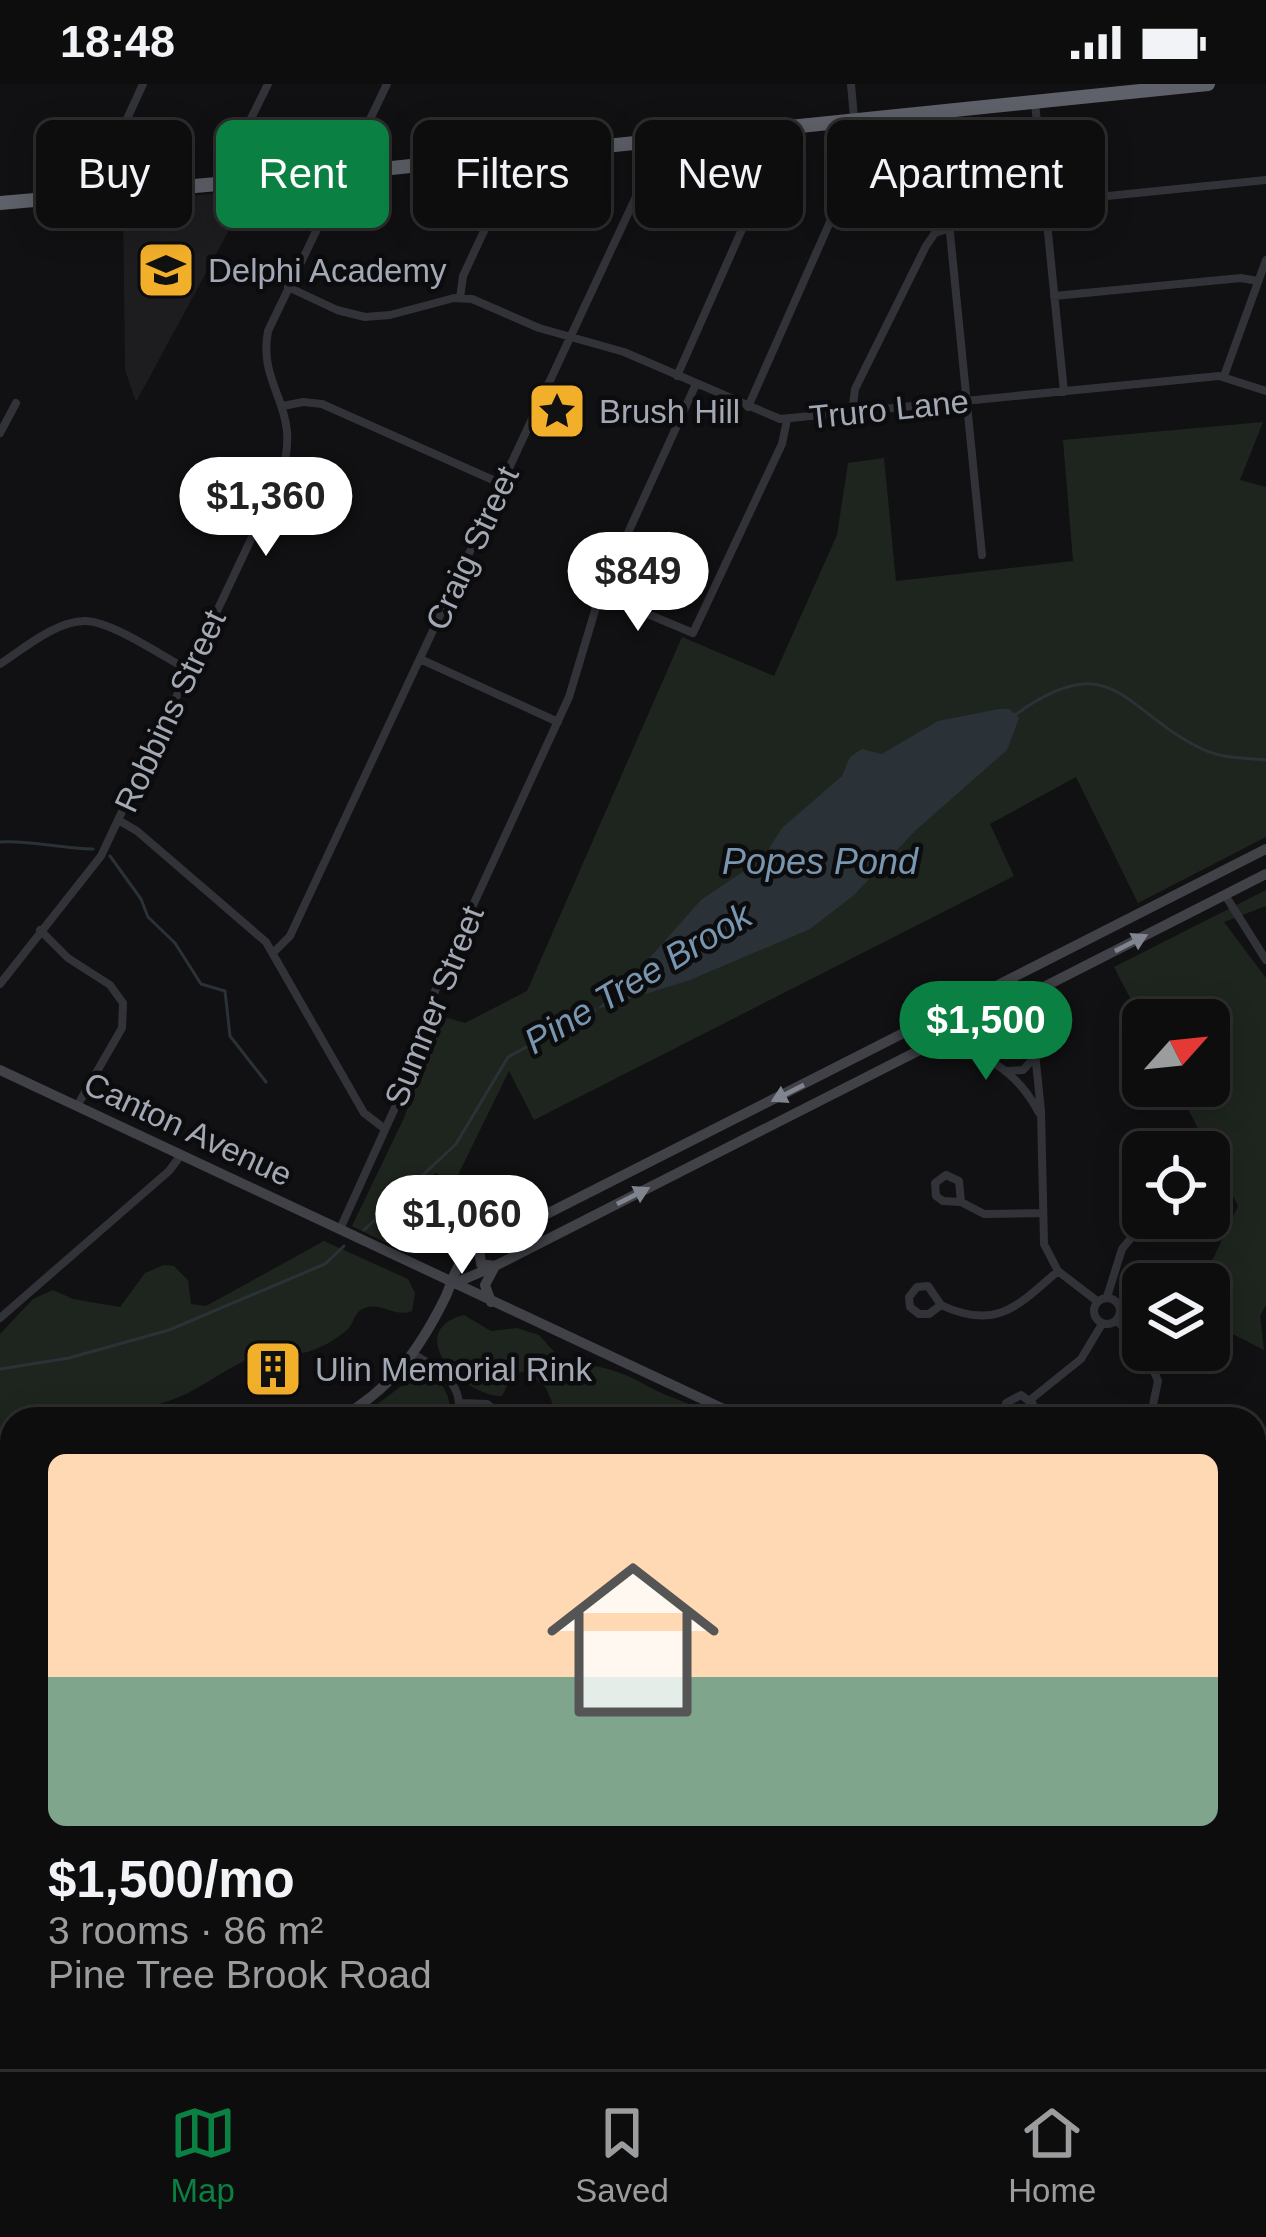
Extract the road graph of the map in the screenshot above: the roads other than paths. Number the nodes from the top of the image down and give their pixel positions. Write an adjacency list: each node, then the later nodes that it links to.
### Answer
1 (143, 84): 11 (street)
2 (268, 84): 12 (street)
3 (387, 84): 13 (street, Robbins Street)
4 (851, 84): 10 (street)
5 (1208, 84): 6 (highway)
6 (1135, 87): 7 (highway)
7 (1035, 101): 8 (highway); 15 (street)
8 (938, 111): 9 (highway); 14 (street)
9 (876, 117): 10 (highway); 41 (street)
10 (854, 119): 16 (highway)
11 (127, 120)
12 (250, 120)
13 (369, 120)
14 (939, 120)
15 (1037, 120)
16 (803, 124)
17 (1266, 179): 18 (street)
18 (1105, 196)
19 (635, 199): 32 (street, Craig Street)
20 (36, 200): 21 (highway)
21 (0, 203)
22 (316, 228): 29 (street, Robbins Street)
23 (485, 228): 31 (street)
24 (742, 228): 33 (street)
25 (950, 228): 38 (street); 42 (street)
26 (1047, 228): 30 (street)
27 (1266, 260): 28 (street)
28 (1258, 281): 30 (street); 34 (street)
29 (288, 287): 31 (street); 40 (street, Robbins Street)
30 (1054, 296): 36 (street)
31 (460, 298): 32 (street, Truro Lane)
32 (572, 337): 33 (street, Truro Lane); 45 (street, Craig Street)
33 (677, 376): 35 (street, Truro Lane)
34 (1224, 376): 36 (street, Truro Lane); 37 (street, Truro Lane)
35 (696, 384): 41 (street, Truro Lane); 47 (street, Sumner Street)
36 (1064, 392): 38 (street, Truro Lane)
37 (1266, 392)
38 (968, 401): 42 (street, Truro Lane); 46 (street)
39 (16, 403): 44 (street)
40 (283, 406): 45 (street); 50 (street, Robbins Street)
41 (748, 407): 43 (street, Truro Lane)
42 (852, 413): 43 (street, Truro Lane)
43 (787, 419): 47 (street)
44 (0, 433)
45 (502, 484): 48 (street, Craig Street)
46 (982, 555)
47 (600, 594): 51 (street, Sumner Street)
48 (420, 659): 51 (street); 57 (street, Craig Street)
49 (0, 664): 50 (street)
50 (191, 671): 52 (street, Robbins Street)
51 (558, 722): 69 (street, Sumner Street)
52 (118, 820): 56 (street, Robbins Street); 57 (street)
53 (1266, 849): 63 (main road)
54 (1266, 874): 55 (main road)
55 (1225, 895): 58 (street); 60 (main road, one-way to 55)
56 (40, 930): 59 (street, Robbins Street); 67 (street)
57 (273, 953): 69 (street)
58 (1266, 960)
59 (0, 984)
60 (1037, 991): 61 (main road); 62 (street)
61 (930, 1046): 65 (street); 66 (main road)
62 (1035, 1055): 65 (street); 68 (street)
63 (851, 1061): 66 (main road); 75 (main road, one-way to 75)
64 (0, 1070): 67 (main road, Canton Avenue)
65 (1006, 1071): 68 (street)
66 (862, 1081): 76 (main road, one-way to 66)
67 (77, 1106): 70 (main road, Canton Avenue)
68 (1042, 1120): 72 (street)
69 (385, 1129): 73 (street, Sumner Street)
70 (181, 1155): 73 (main road, Canton Avenue); 83 (street)
71 (962, 1202): 72 (street)
72 (1042, 1214): 77 (street)
73 (339, 1230): 78 (main road, Canton Avenue)
74 (1131, 1239): 79 (street)
75 (479, 1248): 76 (main road); 78 (main road)
76 (495, 1266): 78 (main road); 81 (main road)
77 (1058, 1271): 80 (street); 82 (street)
78 (452, 1284): 81 (main road, Canton Avenue); 87 (main road)
79 (1108, 1297): 80 (street); 84 (street)
80 (1097, 1301): 85 (street)
81 (491, 1302): 94 (main road, Canton Avenue)
82 (941, 1305): 82 (street)
83 (0, 1318)
84 (1117, 1321): 85 (street); 86 (street)
85 (1102, 1324): 89 (street)
86 (1122, 1326)
87 (414, 1354): 90 (street); 91 (main road)
88 (1154, 1371): 97 (street)
89 (1030, 1400): 95 (street); 96 (street)
90 (461, 1403): 92 (street); 93 (street)
91 (356, 1407)
92 (460, 1407)
93 (491, 1407)
94 (715, 1407)
95 (1006, 1407)
96 (1033, 1407)
97 (1153, 1407)

